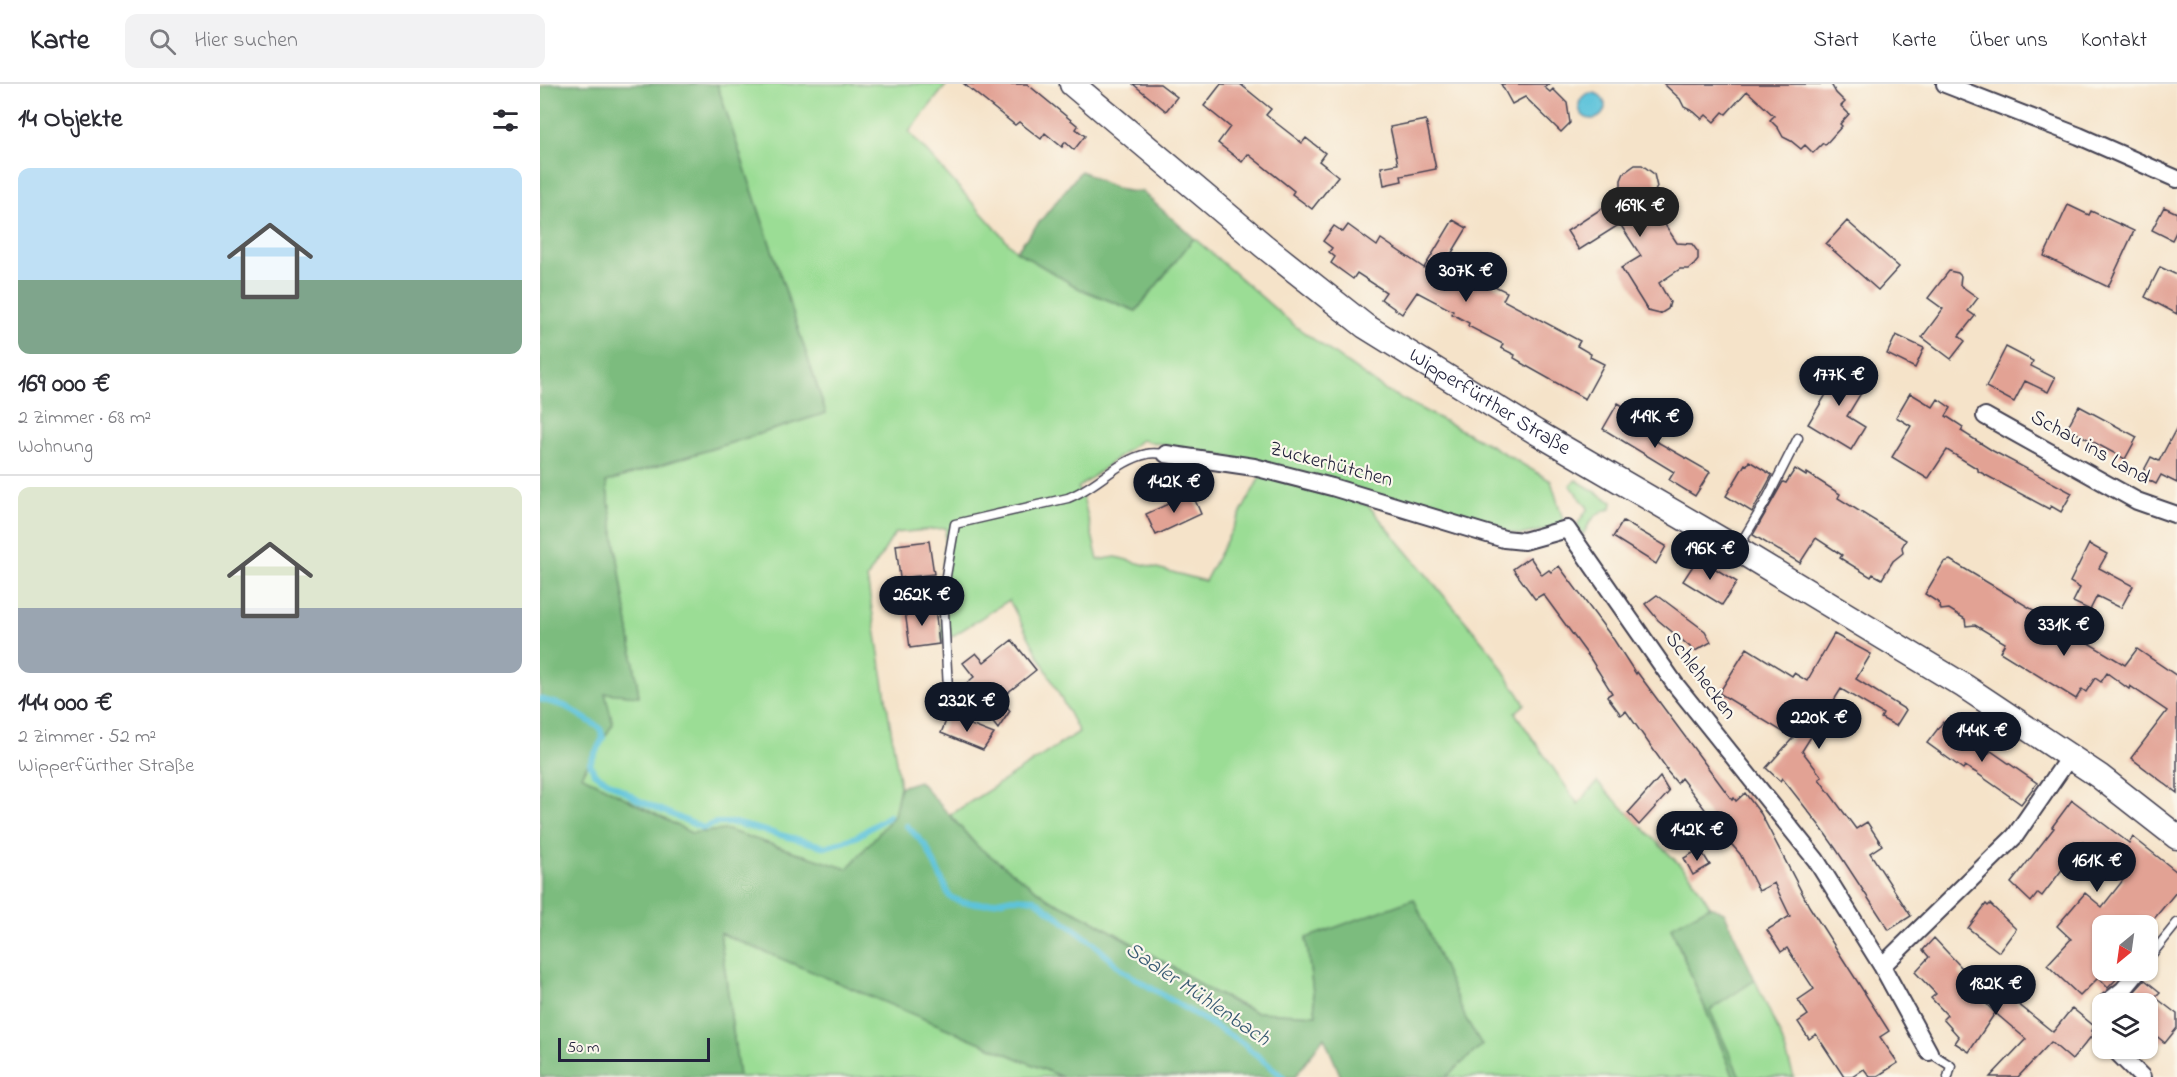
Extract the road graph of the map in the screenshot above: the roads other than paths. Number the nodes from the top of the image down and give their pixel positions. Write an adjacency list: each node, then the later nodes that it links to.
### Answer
1 (1945, 84): 3 (street)
2 (1076, 85): 9 (main road, Wipperfürther Straße)
3 (2177, 179)
4 (1985, 416): 7 (street, Schau ins Land)
5 (1798, 438): 9 (lane)
6 (1166, 454): 8 (street, Zuckerhütchen); 10 (lane, Zuckerhütchen)
7 (2177, 515)
8 (1567, 529): 15 (street, Schlehecken)
9 (1737, 549): 11 (main road, Wipperfürther Straße)
10 (949, 709)
11 (2070, 756): 12 (main road, Wipperfürther Straße); 15 (street)
12 (2177, 837)
13 (2177, 923): 14 (lane)
14 (2158, 947)
15 (1882, 966): 18 (street, Schlehecken)
16 (2130, 981): 17 (street)
17 (2119, 993)
18 (1929, 1052): 20 (lane)
19 (2124, 1059): 21 (street)
20 (1948, 1077)
21 (2142, 1077)

